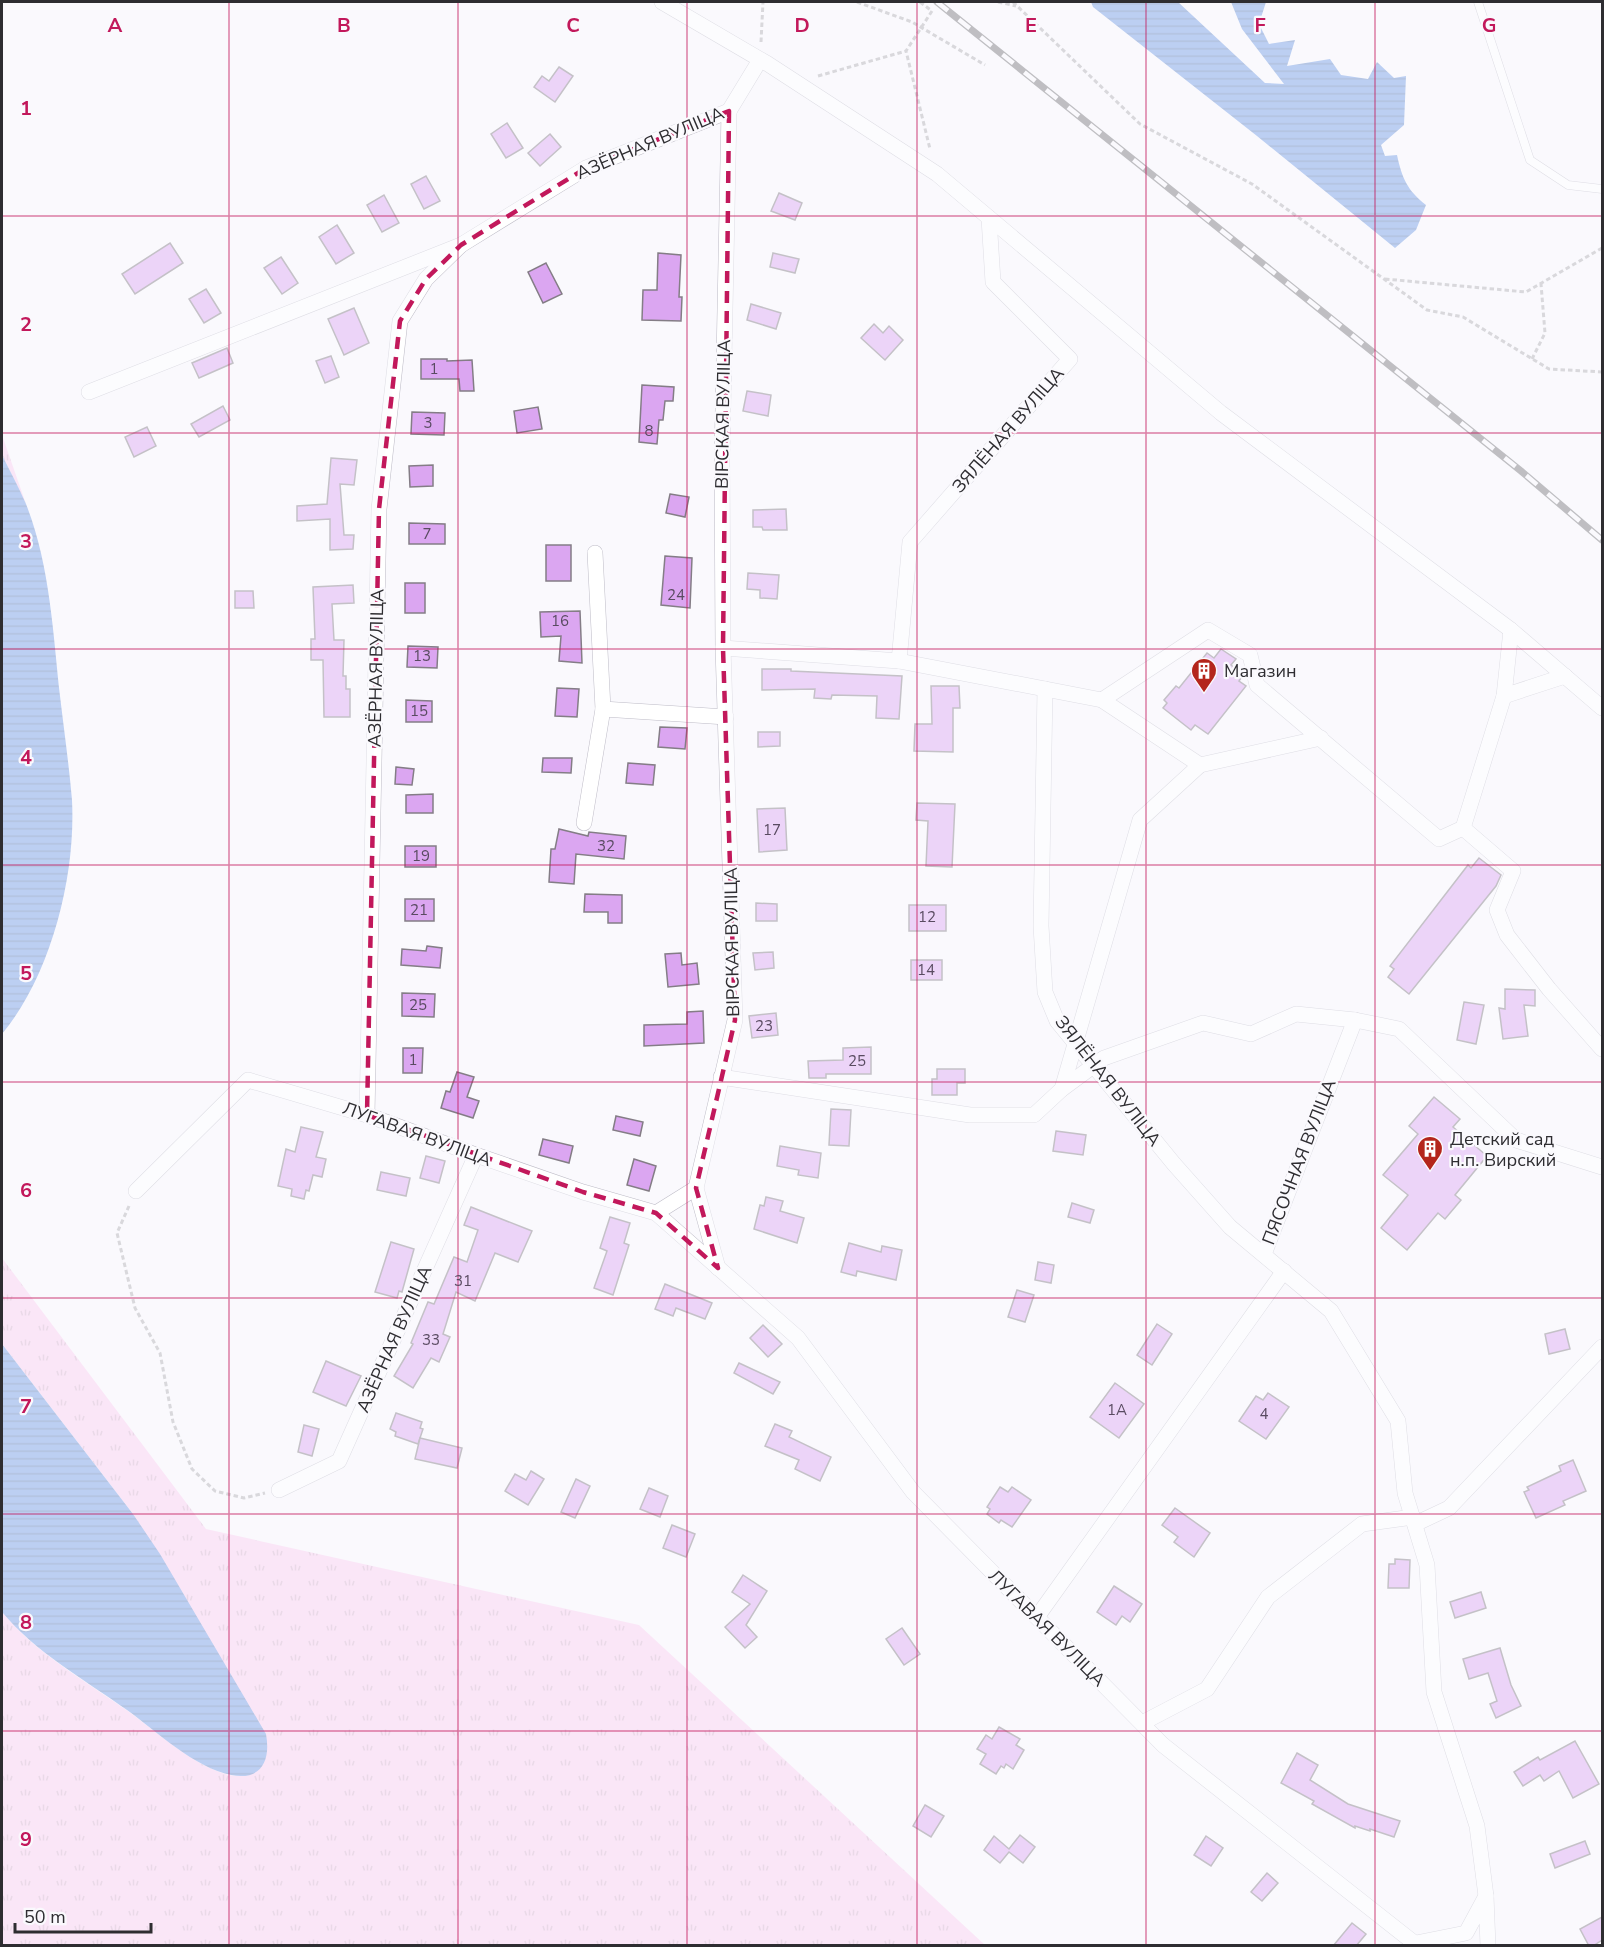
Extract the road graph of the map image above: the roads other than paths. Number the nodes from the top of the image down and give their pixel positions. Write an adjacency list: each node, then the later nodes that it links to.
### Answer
1 (662, 2): 3 (street)
2 (1478, 2): 5 (lane)
3 (760, 60): 4 (street, АЗЁРНАЯ ВУЛІЦА); 6 (street)
4 (729, 111): 7 (street, АЗЁРНАЯ ВУЛІЦА); 11 (street, ВІРСКАЯ ВУЛІЦА)
5 (1602, 189)
6 (989, 218): 10 (street); 12 (street, ЗЯЛЁНАЯ ВУЛІЦА)
7 (461, 245): 8 (street, АЗЁРНАЯ ВУЛІЦА); 30 (street, АЗЁРНАЯ ВУЛІЦА)
8 (89, 392)
9 (595, 553): 18 (street)
10 (1511, 630): 13 (street); 15 (street)
11 (723, 648): 12 (street); 19 (street, ВІРСКАЯ ВУЛІЦА)
12 (899, 661): 14 (street)
13 (1565, 676): 15 (street); 17 (street)
14 (1045, 689): 16 (street); 25 (street, ЗЯЛЁНАЯ ВУЛІЦА)
15 (1504, 696): 23 (street)
16 (1102, 700): 20 (street); 21 (street)
17 (1602, 708)
18 (603, 709): 19 (street); 22 (street)
19 (726, 717): 28 (street, ВІРСКАЯ ВУЛІЦА)
20 (1321, 738): 21 (street); 23 (street)
21 (1200, 765): 25 (street)
22 (584, 823)
23 (1463, 828): 26 (street)
24 (1355, 1020): 27 (street); 32 (street); 36 (street, ПЯСОЧНАЯ ВУЛІЦА)
25 (1075, 1043): 27 (street, ЗЯЛЁНАЯ ВУЛІЦА); 29 (street)
26 (1602, 1049)
27 (1094, 1065): 29 (street); 36 (street, ЗЯЛЁНАЯ ВУЛІЦА)
28 (722, 1077): 29 (street); 33 (street, ВІРСКАЯ ВУЛІЦА)
29 (1062, 1089)
30 (367, 1115): 31 (street, ЛУГАВАЯ ВУЛІЦА); 34 (street, ЛУГАВАЯ ВУЛІЦА)
31 (476, 1155): 35 (street, ЛУГАВАЯ ВУЛІЦА); 40 (street, АЗЁРНАЯ ВУЛІЦА)
32 (1602, 1167)
33 (696, 1188): 35 (street); 37 (street)
34 (136, 1191)
35 (656, 1213): 37 (street, ЛУГАВАЯ ВУЛІЦА)
36 (1264, 1254): 38 (street, ПЯСОЧНАЯ ВУЛІЦА)
37 (718, 1268): 42 (street, ЛУГАВАЯ ВУЛІЦА)
38 (1284, 1271): 41 (street, ПЯСОЧНАЯ ВУЛІЦА); 42 (street)
39 (1602, 1347): 41 (street)
40 (279, 1491)
41 (1414, 1521): 43 (street); 44 (street, ПЯСОЧНАЯ ВУЛІЦА)
42 (1036, 1617): 43 (street, ЛУГАВАЯ ВУЛІЦА)
43 (1142, 1723): 45 (street, ЛУГАВАЯ ВУЛІЦА)
44 (1486, 1896): 45 (street); 46 (street, ПЯСОЧНАЯ ВУЛІЦА)
45 (1417, 1945)
46 (1488, 1946)

